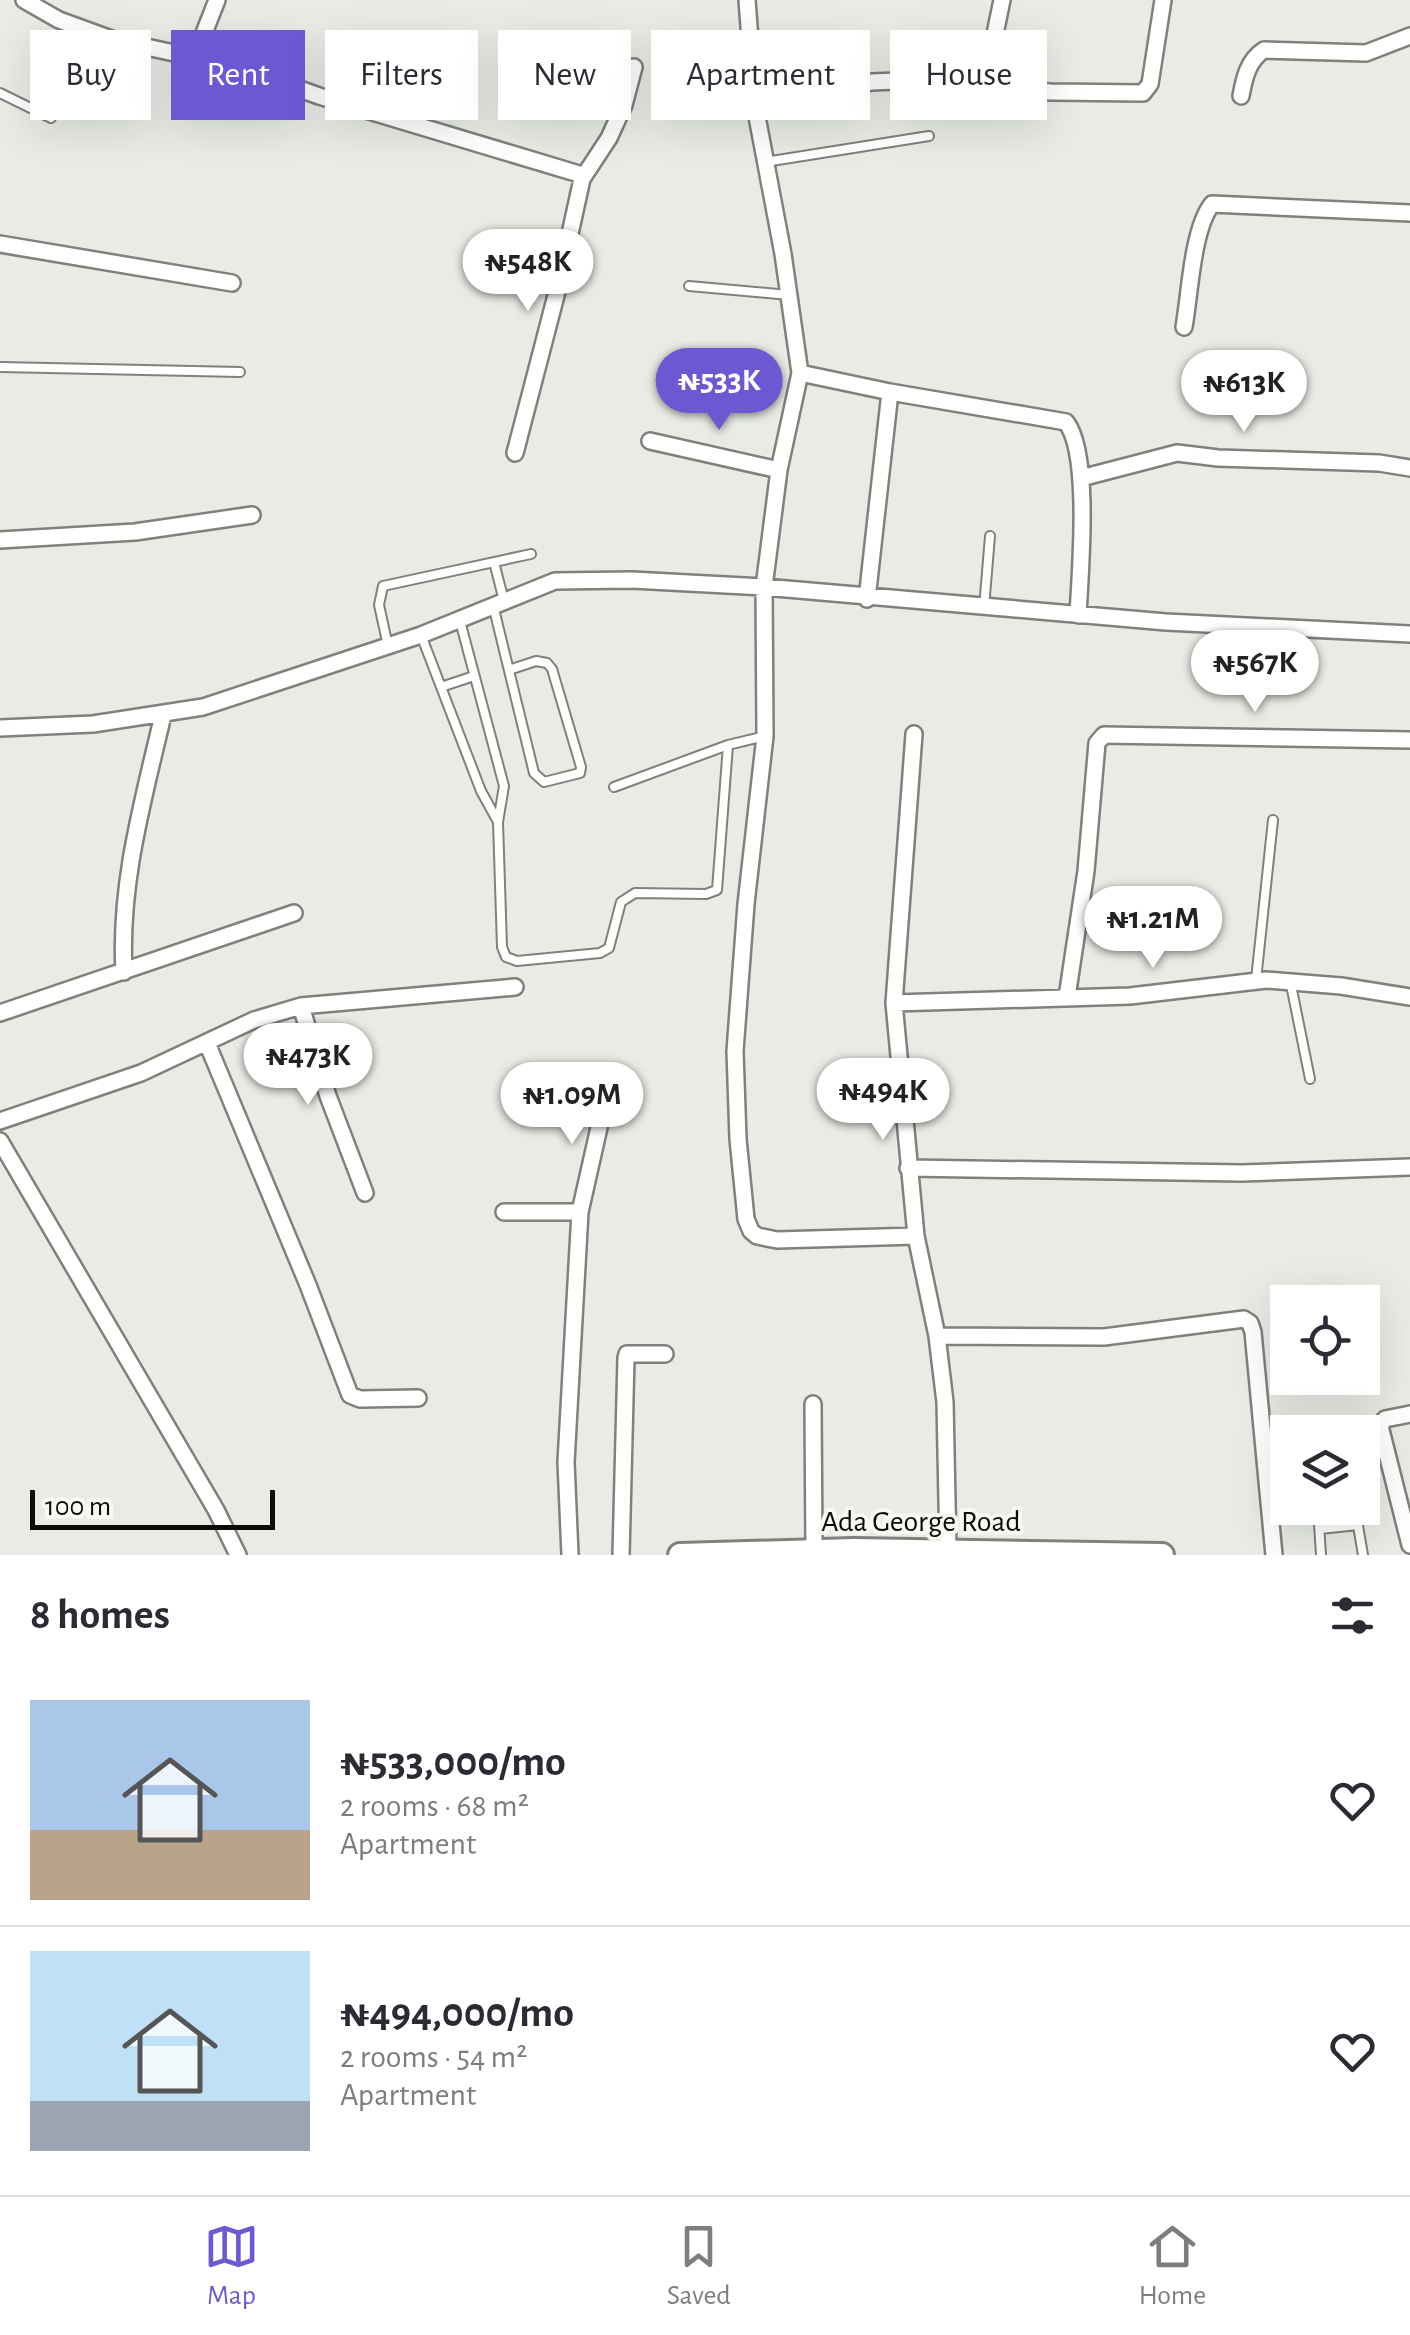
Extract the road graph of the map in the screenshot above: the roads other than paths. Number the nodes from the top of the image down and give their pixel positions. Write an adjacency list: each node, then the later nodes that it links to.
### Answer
1 (24, 0): 10 (street)
2 (217, 0): 6 (street)
3 (748, 0): 7 (street)
4 (1002, 0): 8 (street)
5 (1162, 0): 13 (street)
6 (205, 30)
7 (750, 30)
8 (996, 30)
9 (1410, 36): 15 (street)
10 (171, 51)
11 (634, 66): 20 (street)
12 (305, 90): 20 (street)
13 (1047, 92)
14 (0, 93): 16 (lane)
15 (1240, 96)
16 (30, 107)
17 (758, 120): 19 (street)
18 (929, 136): 19 (lane)
19 (765, 162): 25 (street)
20 (582, 179): 32 (street)
21 (1410, 213): 26 (street)
22 (0, 244): 23 (street)
23 (232, 283)
24 (690, 286): 25 (lane)
25 (789, 294): 29 (street)
26 (1184, 328)
27 (0, 367): 28 (lane)
28 (240, 372)
29 (800, 373): 30 (street); 34 (street)
30 (890, 392): 35 (street); 42 (street)
31 (650, 441): 34 (street)
32 (515, 453)
33 (1410, 468): 35 (street)
34 (779, 470): 41 (street)
35 (1081, 478): 45 (street)
36 (252, 515): 38 (street)
37 (990, 536): 44 (lane)
38 (0, 540)
39 (531, 554): 40 (lane)
40 (494, 562): 43 (lane); 49 (lane)
41 (764, 587): 42 (street); 43 (street); 56 (street)
42 (867, 598): 44 (street)
43 (498, 603): 46 (street); 50 (lane)
44 (984, 608): 45 (street)
45 (1078, 616): 47 (street)
46 (459, 619): 48 (street); 51 (lane)
47 (1410, 634)
48 (420, 635): 49 (street); 52 (lane)
49 (388, 646): 53 (street)
50 (509, 670): 50 (lane)
51 (474, 676): 52 (lane); 59 (lane)
52 (441, 687): 60 (lane)
53 (163, 716): 54 (street); 65 (street)
54 (0, 728)
55 (914, 734): 71 (street)
56 (765, 736): 58 (lane); 84 (street)
57 (1410, 740): 69 (street)
58 (728, 745): 61 (lane); 63 (lane)
59 (499, 769): 60 (lane); 63 (lane)
60 (476, 776): 63 (lane)
61 (614, 787)
62 (1274, 820): 67 (lane)
63 (498, 822)
64 (294, 913): 65 (street)
65 (124, 972): 73 (street)
66 (1290, 980): 67 (street); 70 (street); 75 (lane)
67 (1256, 981): 69 (street)
68 (515, 987): 72 (street)
69 (1066, 997): 71 (street)
70 (1410, 998)
71 (894, 1003): 80 (street)
72 (301, 1006): 74 (street); 81 (street)
73 (0, 1014)
74 (207, 1042): 77 (street); 87 (street)
75 (1310, 1079)
76 (607, 1092): 83 (street)
77 (0, 1122)
78 (0, 1141): 96 (street)
79 (1410, 1167): 80 (street)
80 (908, 1168): 84 (street)
81 (365, 1193)
82 (504, 1212): 83 (street)
83 (580, 1212): 97 (street)
84 (916, 1236): 85 (street)
85 (937, 1336): 95 (street); 101 (street)
86 (665, 1354): 98 (street)
87 (418, 1398)
88 (814, 1404): 94 (street)
89 (1410, 1414): 93 (street)
90 (1320, 1525): 92 (lane)
91 (1358, 1525): 92 (lane); 103 (lane)
92 (1320, 1530): 102 (lane)
93 (1410, 1545)
94 (814, 1551): 95 (main road, Ada George Road); 99 (main road, Ada George Road)
95 (948, 1551): 100 (main road, Ada George Road)
96 (238, 1555)
97 (570, 1555)
98 (620, 1555)
99 (680, 1555)
100 (1162, 1555)
101 (1274, 1555)
102 (1321, 1555)
103 (1363, 1555)

